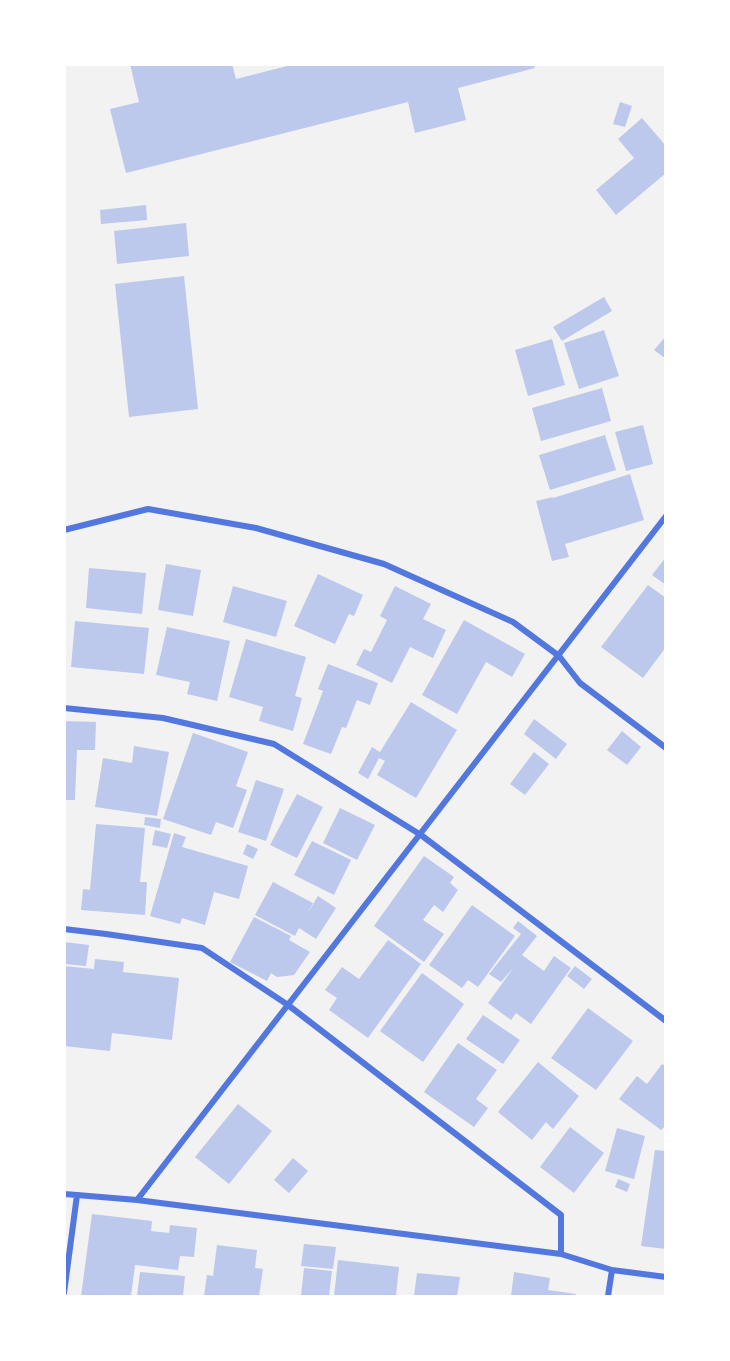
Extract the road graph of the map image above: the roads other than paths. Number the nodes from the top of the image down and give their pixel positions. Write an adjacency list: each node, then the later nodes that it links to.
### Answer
1 (666, 516): 3 (street)
2 (64, 530): 3 (street)
3 (559, 656): 5 (street); 6 (street)
4 (64, 708): 6 (street)
5 (666, 748)
6 (421, 835): 8 (street); 9 (street)
7 (64, 929): 8 (street)
8 (288, 1005): 12 (street); 13 (street)
9 (666, 1021)
10 (64, 1194): 11 (street)
11 (77, 1195): 12 (street); 16 (street)
12 (137, 1200): 13 (street)
13 (561, 1254): 14 (street)
14 (612, 1270): 15 (street); 17 (street)
15 (666, 1277)
16 (64, 1293)
17 (608, 1296)

